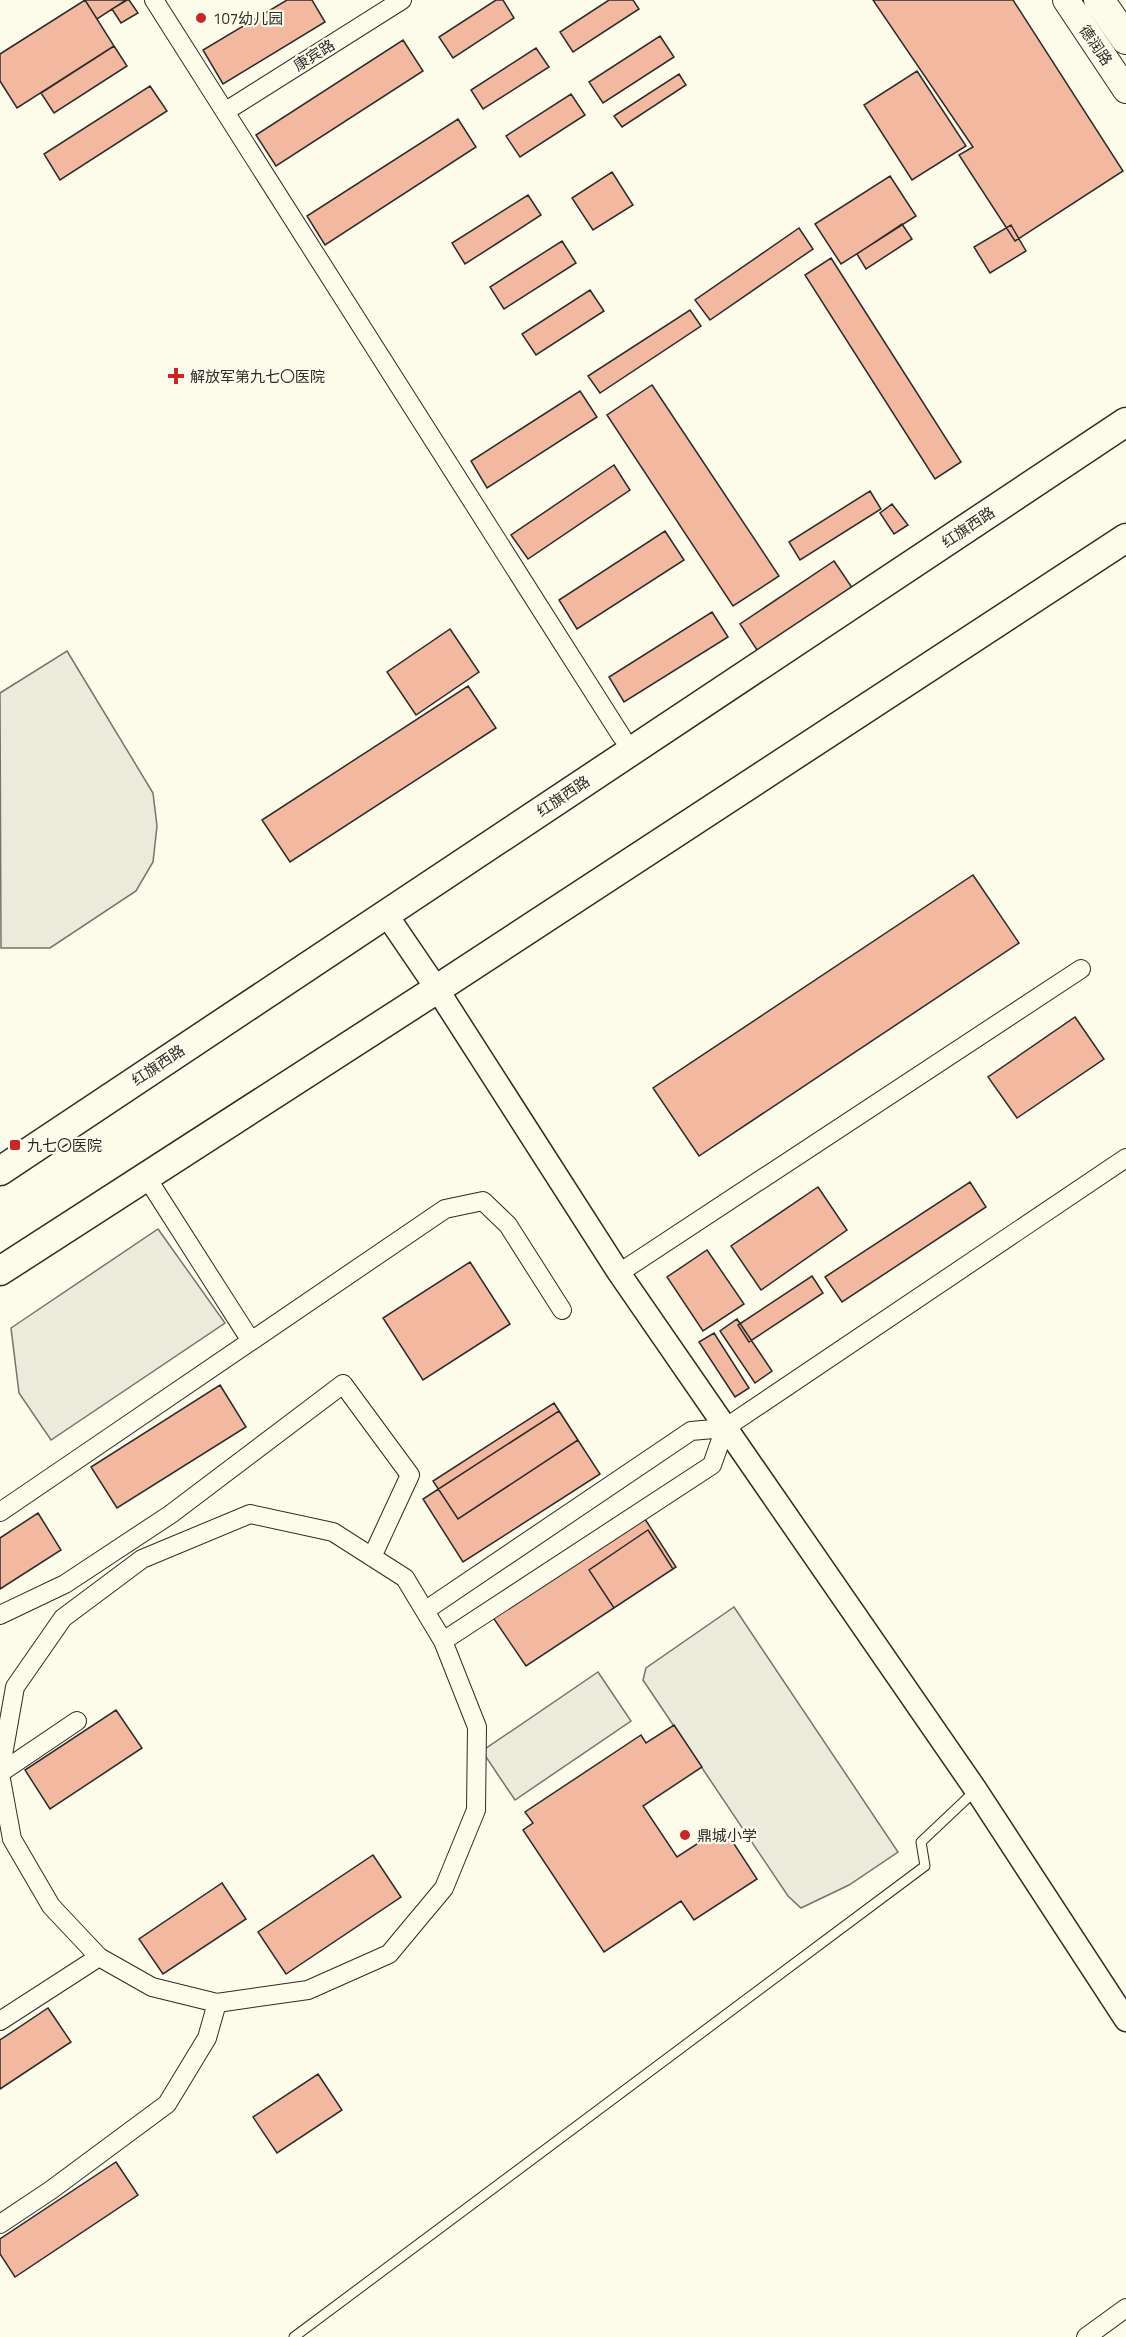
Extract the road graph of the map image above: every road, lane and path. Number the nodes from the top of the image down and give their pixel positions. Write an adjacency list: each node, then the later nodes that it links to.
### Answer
1 (154, 0): 7 (street)
2 (402, 0): 7 (street, 康宾路)
3 (1066, 0): 6 (main road, 德润路)
4 (1099, 0): 5 (highway)
5 (1126, 39)
6 (1126, 90)
7 (226, 111): 10 (street)
8 (1126, 422): 11 (main road, 红旗西路)
9 (1126, 538): 13 (main road)
10 (622, 737)
11 (386, 914): 13 (street); 15 (main road, 红旗西路)
12 (1081, 969): 18 (street)
13 (437, 989): 16 (main road); 18 (street)
14 (1126, 1158): 21 (street)
15 (0, 1171)
16 (147, 1178): 17 (main road); 20 (street)
17 (0, 1271)
18 (620, 1273): 21 (street)
19 (562, 1310): 20 (street)
20 (251, 1341): 22 (street)
21 (726, 1428): 26 (street); 28 (street); 31 (street)
22 (0, 1512)
23 (128, 1542): 24 (street); 25 (street); 27 (street)
24 (372, 1557): 25 (street); 26 (street)
25 (142, 1559): 30 (street)
26 (426, 1610): 28 (street)
27 (0, 1614)
28 (443, 1641): 33 (street)
29 (77, 1721): 30 (street)
30 (0, 1773): 32 (street)
31 (976, 1790): 34 (street); 38 (lane)
32 (99, 1957): 33 (street); 35 (street)
33 (217, 2003): 36 (street)
34 (1126, 2020)
35 (0, 2021)
36 (0, 2224)
37 (1126, 2308): 39 (street)
38 (294, 2337)
39 (1086, 2337)

